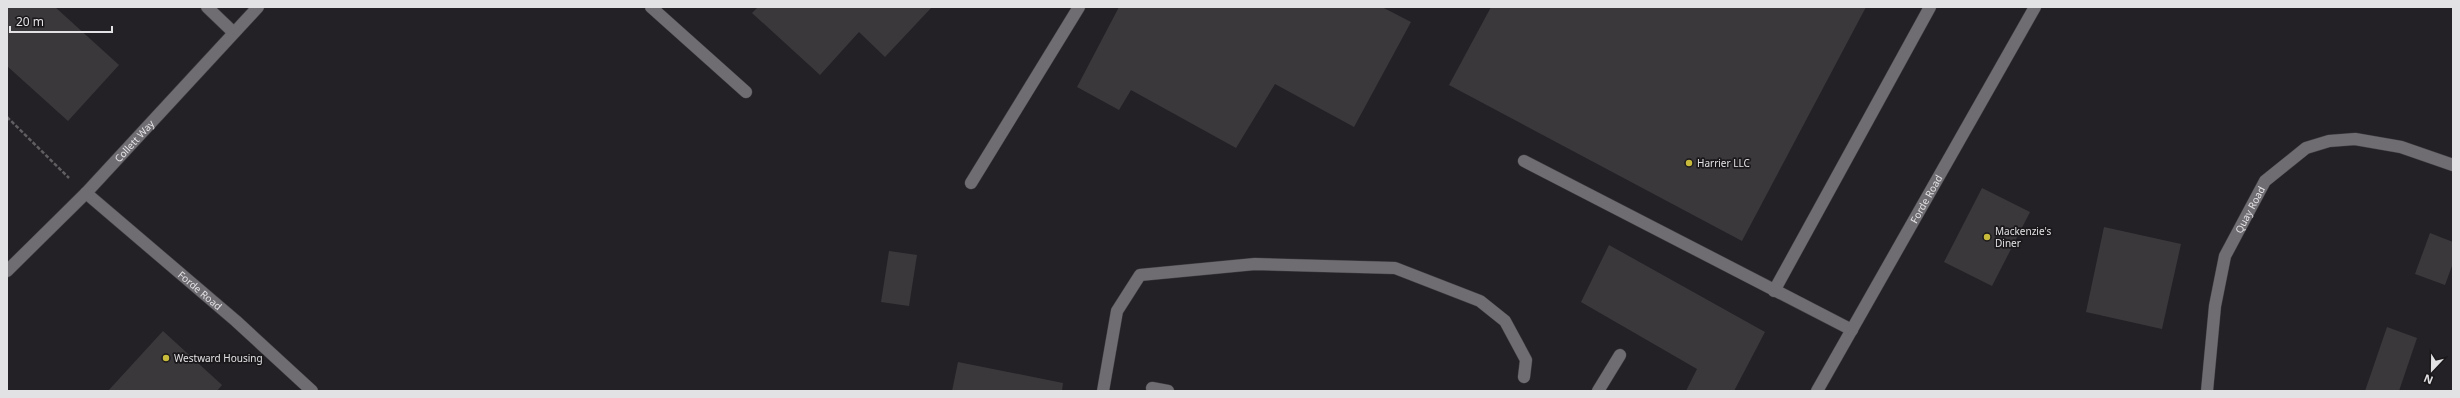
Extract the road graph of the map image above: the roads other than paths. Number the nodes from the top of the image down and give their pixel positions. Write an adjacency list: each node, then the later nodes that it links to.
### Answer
1 (207, 7): 7 (street)
2 (258, 7): 7 (street, Collett Way)
3 (651, 7): 8 (street)
4 (1079, 7): 11 (street)
5 (1930, 7): 14 (street)
6 (2035, 7): 15 (street, Forde Road)
7 (233, 32): 12 (street, Collett Way)
8 (746, 92)
9 (1524, 161): 14 (street)
10 (2453, 165): 24 (street, Quay Road)
11 (971, 183)
12 (86, 193): 13 (street, Collett Way); 19 (street, Forde Road)
13 (7, 272)
14 (1774, 291): 15 (street)
15 (1852, 330): 23 (street, Forde Road)
16 (1620, 355): 22 (street)
17 (1524, 377): 20 (street)
18 (1152, 388): 21 (street)
19 (312, 391)
20 (1103, 391)
21 (1168, 391)
22 (1598, 391)
23 (1817, 391)
24 (2207, 391)

